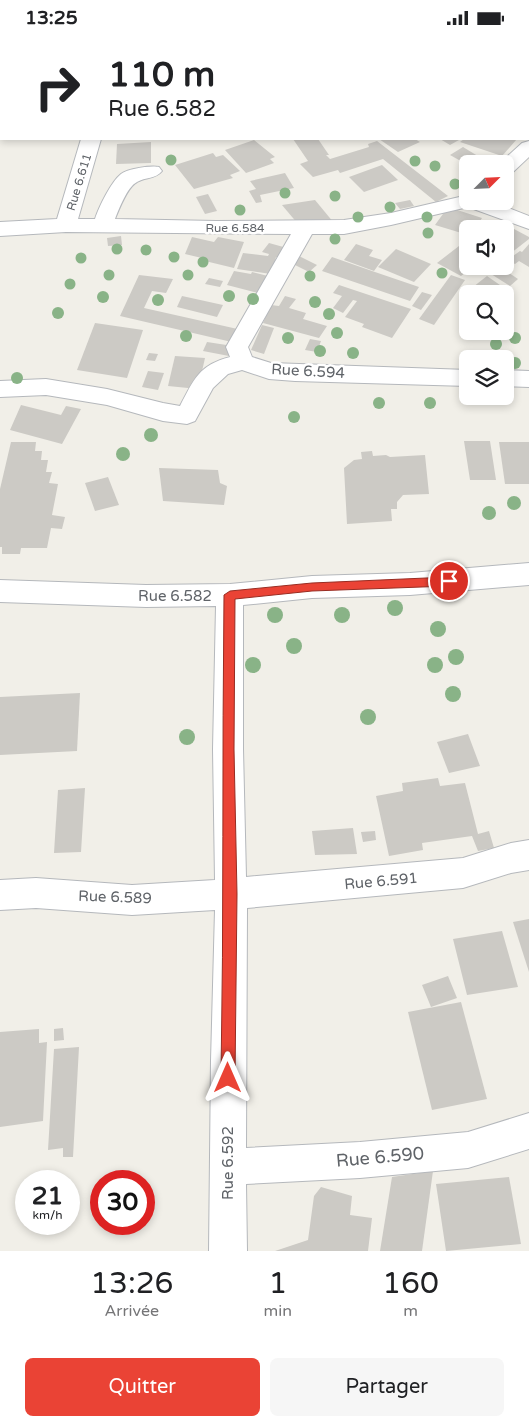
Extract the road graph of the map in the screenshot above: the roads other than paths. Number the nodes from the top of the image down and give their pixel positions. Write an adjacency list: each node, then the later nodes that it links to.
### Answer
1 (91, 140): 8 (street, Rue 6.611)
2 (529, 147): 3 (street)
3 (514, 161)
4 (152, 171): 9 (street)
5 (459, 203): 10 (street, Rue 6.584)
6 (494, 210): 7 (street)
7 (529, 223)
8 (66, 225): 9 (street, Rue 6.584); 11 (street, Rue 6.584)
9 (103, 226): 10 (street, Rue 6.584)
10 (305, 228): 12 (street)
11 (0, 229)
12 (243, 362): 13 (street, Rue 6.594); 16 (street)
13 (459, 378)
14 (514, 378): 15 (street)
15 (529, 379)
16 (0, 389)
17 (529, 574): 19 (street, Rue 6.582)
18 (0, 591): 19 (street, Rue 6.582)
19 (230, 595): 21 (street, Rue 6.592)
20 (529, 855): 21 (street, Rue 6.591)
21 (231, 894): 22 (street, Rue 6.589); 24 (street, Rue 6.592)
22 (0, 895)
23 (529, 1131): 24 (street, Rue 6.590)
24 (229, 1167): 25 (street, Rue 6.592)
25 (228, 1251)

